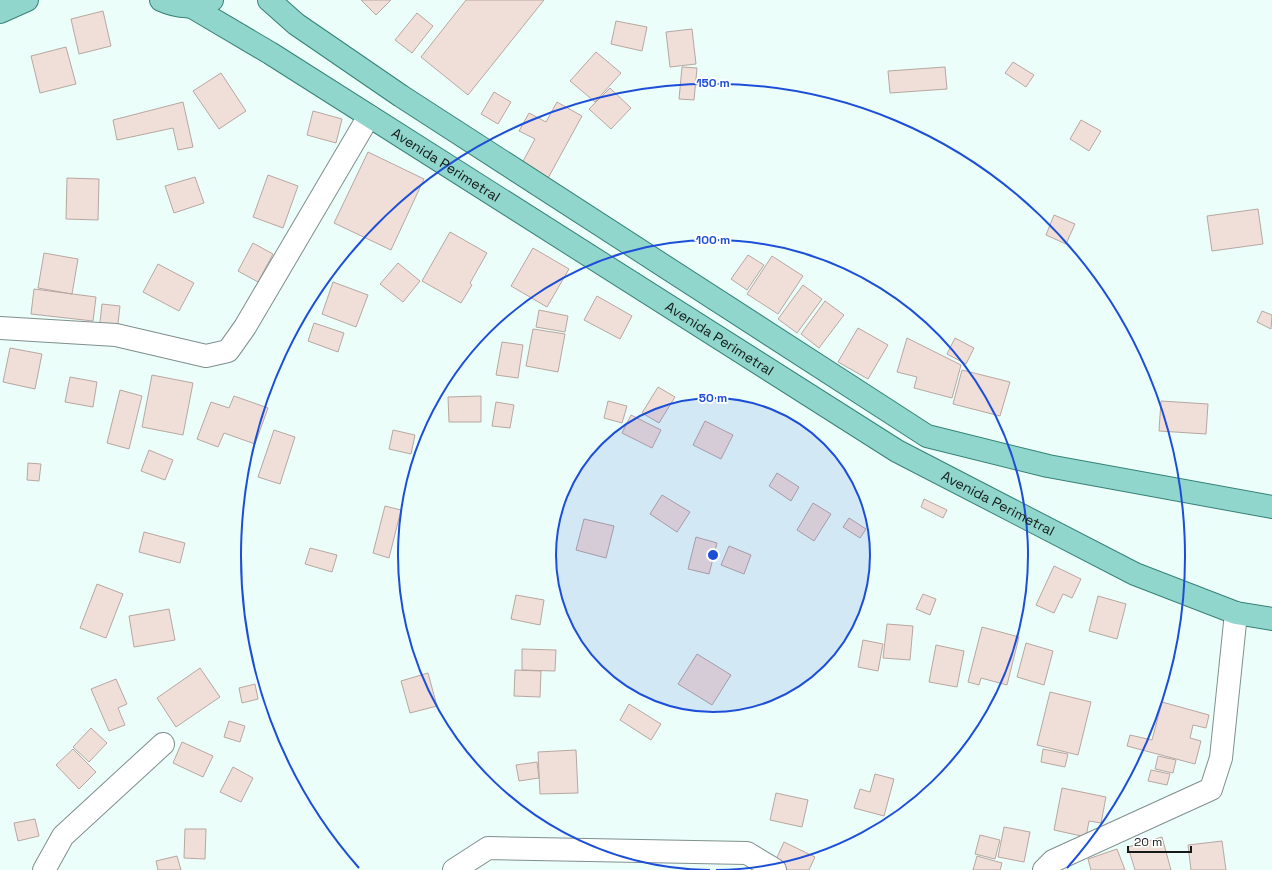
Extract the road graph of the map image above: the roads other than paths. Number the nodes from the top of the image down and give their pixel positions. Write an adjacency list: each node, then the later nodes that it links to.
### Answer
1 (27, 0): 5 (main road)
2 (144, 0): 4 (main road, Avenida Perimetral)
3 (269, 0): 8 (main road)
4 (185, 3): 6 (main road, Avenida Perimetral)
5 (0, 12)
6 (369, 116): 7 (street); 9 (main road, Avenida Perimetral)
7 (0, 328)
8 (1272, 507)
9 (1236, 613): 10 (main road, Avenida Perimetral); 15 (street)
10 (1272, 619)
11 (163, 744): 12 (street)
12 (44, 870)
13 (454, 870): 14 (street)
14 (775, 870)
15 (1044, 870)

